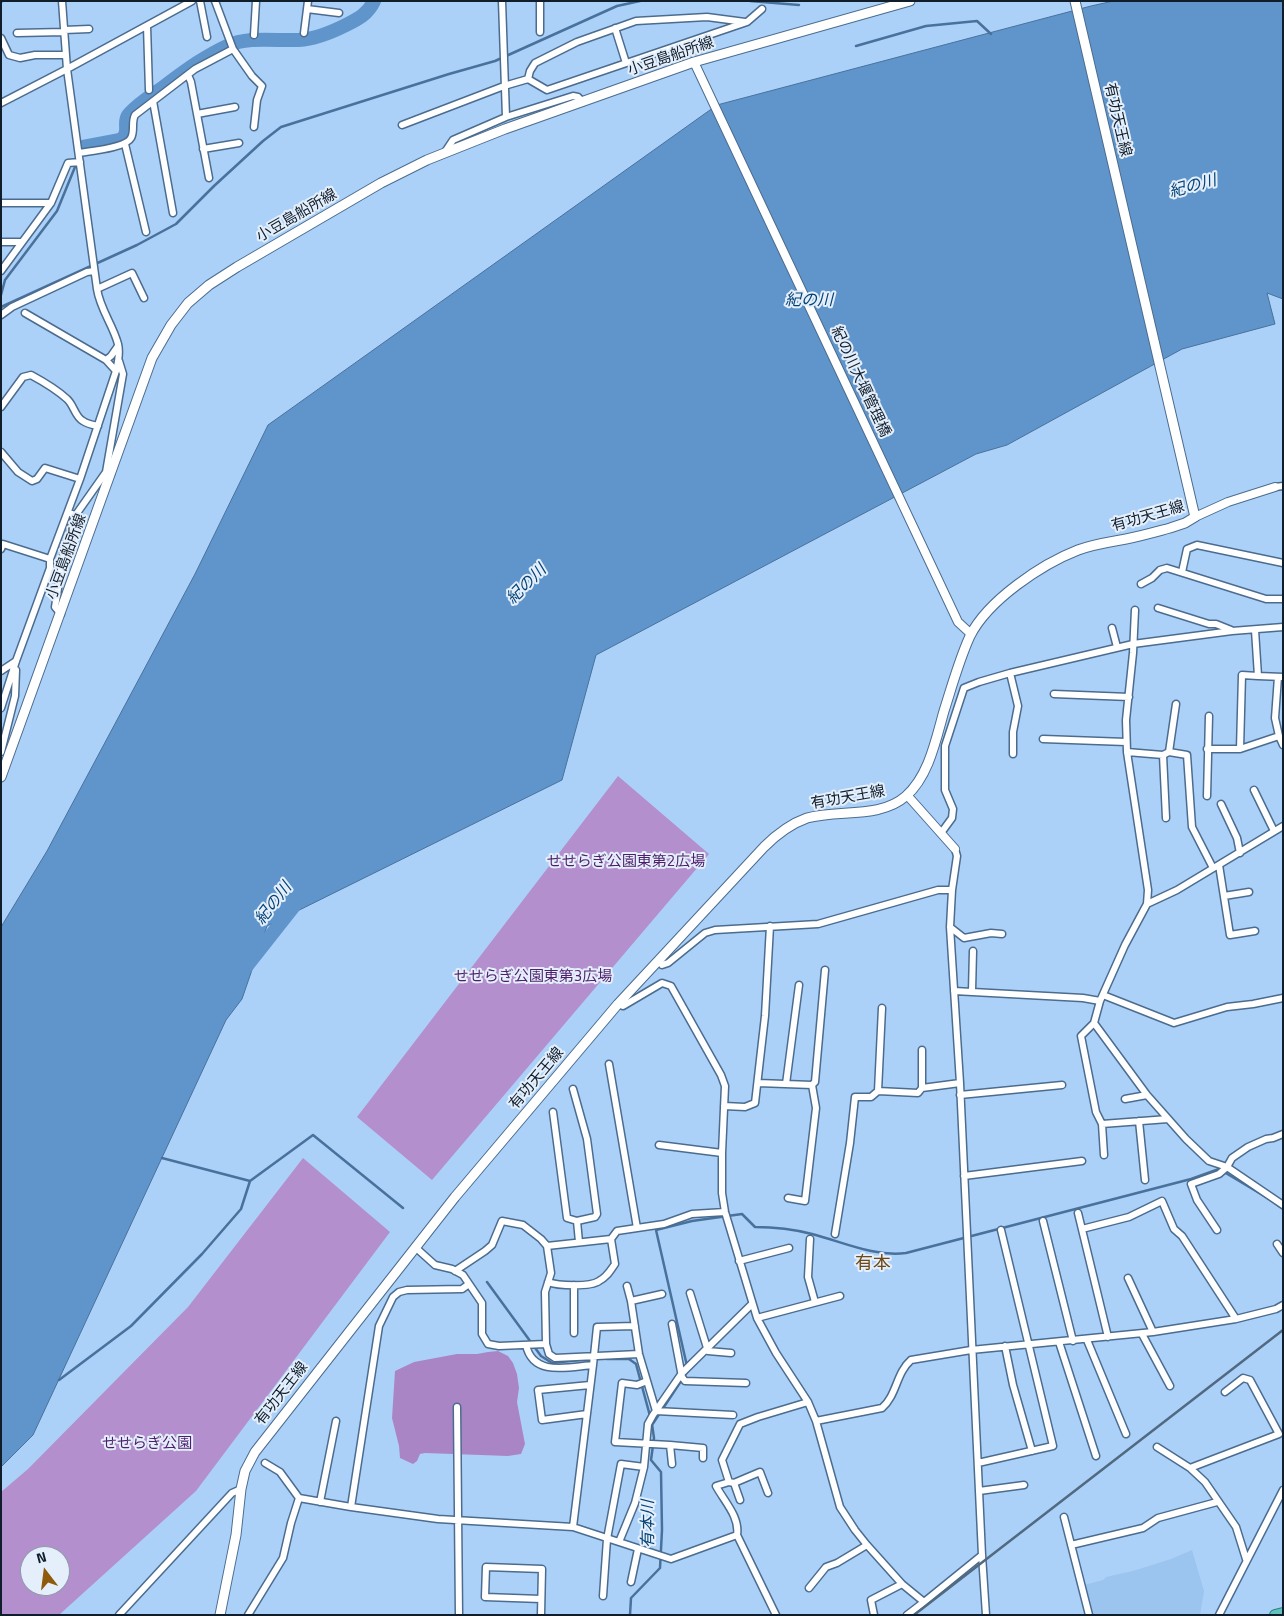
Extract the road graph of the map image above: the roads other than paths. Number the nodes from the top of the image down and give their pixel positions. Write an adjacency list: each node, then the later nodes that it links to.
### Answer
1 (62, 1): 18 (street)
2 (192, 1): 15 (street)
3 (200, 1): 23 (street)
4 (215, 1): 25 (street)
5 (256, 1): 22 (street)
6 (308, 1): 11 (street)
7 (502, 1): 32 (street)
8 (540, 1): 19 (street)
9 (910, 1): 27 (main road, 小豆島船所線)
10 (1075, 1): 73 (main road, 有功天王線)
11 (307, 9): 13 (street); 21 (street)
12 (762, 10): 14 (street)
13 (339, 13)
14 (746, 22): 16 (street); 28 (street)
15 (147, 26): 29 (street); 33 (street)
16 (616, 28): 28 (street); 31 (street)
17 (89, 29): 18 (street)
18 (64, 31): 20 (street); 26 (street)
19 (540, 32)
20 (18, 33)
21 (304, 33)
22 (254, 35)
23 (207, 37)
24 (1, 38): 26 (street)
25 (232, 45): 30 (street); 41 (street)
26 (66, 55): 29 (street)
27 (694, 62): 36 (main road, 小豆島船所線); 87 (street, 紀の川大堰管理橋)
28 (626, 63): 31 (street)
29 (67, 69): 35 (street); 45 (street)
30 (188, 75): 34 (street); 38 (street)
31 (528, 79): 32 (street)
32 (504, 86): 39 (street); 40 (street)
33 (149, 90)
34 (153, 101): 43 (street); 51 (street)
35 (1, 102)
36 (583, 102): 39 (street); 46 (main road, 小豆島船所線)
37 (235, 107): 38 (street)
38 (197, 114): 44 (street)
39 (506, 117): 46 (street)
40 (402, 125)
41 (254, 127)
42 (239, 143): 44 (street)
43 (125, 144): 45 (street); 52 (street)
44 (204, 149): 48 (street)
45 (79, 152): 47 (street)
46 (444, 154): 68 (main road, 小豆島船所線)
47 (80, 162): 50 (street); 55 (street)
48 (209, 178)
49 (1, 203): 50 (street)
50 (51, 203): 54 (street)
51 (173, 213)
52 (146, 232)
53 (1, 242): 54 (street)
54 (22, 242): 56 (street)
55 (94, 269): 57 (street); 60 (street)
56 (1, 271)
57 (97, 289): 58 (street); 61 (street)
58 (144, 298)
59 (25, 313): 62 (street)
60 (1, 315)
61 (119, 345): 62 (street); 63 (street)
62 (106, 360): 64 (street)
63 (118, 360): 64 (street); 68 (street)
64 (116, 371): 66 (street)
65 (1, 407): 66 (street)
66 (98, 426): 69 (street)
67 (1, 452): 69 (street)
68 (108, 473): 72 (street); 82 (main road, 小豆島船所線)
69 (80, 479): 71 (street)
70 (1279, 487): 73 (street)
71 (68, 512): 72 (street); 75 (street)
72 (75, 516): 82 (street)
73 (1195, 517): 87 (main road, 有功天王線)
74 (2, 545): 75 (street)
75 (50, 559): 90 (street)
76 (1283, 563): 77 (street)
77 (1182, 572): 78 (street); 79 (street)
78 (1141, 584)
79 (1283, 599)
80 (1158, 608): 86 (street)
81 (1135, 610): 88 (street)
82 (60, 614): 110 (main road, 小豆島船所線)
83 (1283, 627): 85 (street)
84 (1112, 628): 89 (street)
85 (1255, 630): 86 (street); 93 (street)
86 (1232, 631): 88 (street)
87 (971, 634): 112 (main road, 有功天王線)
88 (1133, 644): 89 (street); 96 (street)
89 (1117, 647): 92 (street)
90 (16, 661): 91 (street); 98 (street); 106 (street)
91 (1, 671)
92 (1010, 673): 108 (street); 118 (street)
93 (1258, 676): 94 (street); 105 (street)
94 (1280, 677): 100 (street)
95 (1054, 694): 96 (street)
96 (1129, 697): 102 (street)
97 (1176, 704): 109 (street)
98 (1, 708)
99 (1209, 716): 104 (street)
100 (1279, 736): 103 (street); 105 (street)
101 (1044, 739): 102 (street)
102 (1126, 742): 107 (street)
103 (1283, 745)
104 (1207, 749): 105 (street); 113 (street)
105 (1240, 749)
106 (1, 752)
107 (1126, 752): 109 (street); 125 (street)
108 (1013, 754)
109 (1166, 754): 115 (street); 121 (street)
110 (1, 777)
111 (1254, 790): 117 (street)
112 (907, 795): 118 (street); 138 (main road, 有功天王線)
113 (1207, 796)
114 (1221, 804): 120 (street)
115 (1166, 818)
116 (1283, 826): 117 (street)
117 (1274, 831): 120 (street)
118 (941, 833): 119 (street)
119 (955, 849): 122 (street)
120 (1240, 852): 121 (street)
121 (1216, 867): 124 (street); 125 (street)
122 (952, 890): 126 (street); 127 (street)
123 (1249, 892): 124 (street)
124 (1224, 896): 128 (street)
125 (1148, 904): 136 (street)
126 (770, 926): 131 (street); 143 (street)
127 (950, 927): 129 (street); 134 (street)
128 (1255, 931)
129 (1002, 934)
130 (973, 951): 135 (street)
131 (662, 965)
132 (826, 970): 146 (street)
133 (798, 984): 145 (street)
134 (954, 991): 135 (street); 144 (street)
135 (972, 991): 136 (street)
136 (1101, 998): 137 (street); 140 (street)
137 (1283, 998)
138 (618, 1004): 154 (street); 183 (main road, 有功天王線)
139 (882, 1008): 150 (street)
140 (1094, 1023): 152 (street); 158 (street)
141 (922, 1050): 148 (street)
142 (609, 1064): 173 (street)
143 (758, 1083): 145 (street); 154 (street)
144 (960, 1083): 148 (street); 151 (street)
145 (786, 1084): 146 (street)
146 (812, 1085): 167 (street)
147 (1062, 1085): 151 (street)
148 (922, 1088): 150 (street)
149 (573, 1089): 171 (street)
150 (878, 1091): 177 (street)
151 (960, 1095): 165 (street)
152 (1147, 1095): 153 (street); 156 (street)
153 (1124, 1099)
154 (724, 1106): 161 (street)
155 (553, 1112): 171 (street)
156 (1168, 1119): 157 (street); 164 (street)
157 (1139, 1121): 158 (street); 166 (street)
158 (1102, 1124): 162 (street)
159 (1283, 1134): 164 (street)
160 (659, 1145): 161 (street)
161 (722, 1153): 170 (street)
162 (1104, 1155)
163 (1082, 1161): 165 (street)
164 (1224, 1170): 168 (street); 176 (street)
165 (964, 1176): 216 (street)
166 (1145, 1180)
167 (788, 1198)
168 (1282, 1203)
169 (1078, 1213): 174 (street)
170 (726, 1215): 173 (street); 186 (street)
171 (577, 1221): 180 (street)
172 (1043, 1221): 209 (street)
173 (637, 1228): 178 (street)
174 (1082, 1229): 201 (street); 207 (street)
175 (1001, 1230): 213 (street)
176 (1217, 1230)
177 (835, 1234)
178 (611, 1239): 180 (street); 191 (street)
179 (810, 1239): 197 (street)
180 (579, 1242): 182 (street)
181 (1277, 1244): 185 (street)
182 (547, 1246): 187 (street); 189 (street)
183 (415, 1247): 187 (street); 247 (main road, 有功天王線)
184 (790, 1248): 186 (street)
185 (1283, 1253)
186 (738, 1261): 198 (street)
187 (455, 1271): 190 (street)
188 (1128, 1278): 204 (street)
189 (548, 1282): 191 (street); 211 (street)
190 (469, 1284): 212 (street); 255 (street)
191 (574, 1285): 205 (street)
192 (627, 1286): 196 (street)
193 (690, 1293): 215 (street)
194 (662, 1294): 196 (street)
195 (840, 1296): 197 (street)
196 (631, 1301): 203 (street)
197 (815, 1302): 200 (street)
198 (752, 1304): 200 (street); 215 (street)
199 (1283, 1305): 201 (street)
200 (757, 1318): 226 (street)
201 (1236, 1319): 204 (street)
202 (672, 1324): 220 (street)
203 (635, 1326): 218 (street); 219 (street)
204 (1153, 1332): 206 (street)
205 (574, 1333)
206 (1142, 1334): 207 (street); 224 (street)
207 (1108, 1337): 208 (street)
208 (1087, 1340): 209 (street); 233 (street)
209 (1073, 1341): 210 (street)
210 (1059, 1342): 213 (street); 238 (street)
211 (543, 1344): 212 (street); 219 (street)
212 (527, 1345): 219 (street)
213 (1028, 1345): 214 (street); 237 (street)
214 (1005, 1346): 216 (street); 237 (street)
215 (706, 1348): 217 (street); 220 (street)
216 (972, 1350): 232 (street); 241 (street)
217 (731, 1353)
218 (639, 1354): 219 (street); 221 (street)
219 (593, 1361): 223 (street)
220 (684, 1374): 222 (street); 228 (street)
221 (643, 1383): 228 (street); 234 (street)
222 (746, 1383)
223 (590, 1385): 229 (street); 229 (street)
224 (1170, 1386)
225 (1224, 1392): 244 (street)
226 (808, 1402): 232 (street); 245 (street)
227 (457, 1407): 257 (street)
228 (658, 1412): 230 (street); 234 (street)
229 (587, 1414): 258 (street)
230 (733, 1414)
231 (336, 1421): 253 (street)
232 (816, 1421): 262 (street)
233 (1126, 1434)
234 (651, 1444): 235 (street); 243 (street)
235 (670, 1445): 239 (street); 242 (street)
236 (1157, 1447): 244 (street)
237 (1032, 1451): 241 (street)
238 (1096, 1456)
239 (703, 1458)
240 (265, 1463): 251 (street)
241 (978, 1463): 249 (street)
242 (672, 1464)
243 (644, 1466): 260 (street); 261 (street)
244 (1190, 1468): 254 (street)
245 (732, 1482): 250 (street); 252 (street); 259 (street)
246 (1024, 1485): 249 (street)
247 (241, 1489): 274 (street); 275 (main road, 有功天王線)
248 (1283, 1490): 266 (street)
249 (979, 1491): 265 (street)
250 (768, 1493)
251 (299, 1498): 253 (street); 276 (street)
252 (740, 1500)
253 (320, 1502): 255 (street)
254 (1217, 1502): 263 (street); 266 (street)
255 (350, 1507): 257 (street)
256 (1064, 1518): 263 (street)
257 (458, 1521): 258 (street); 277 (street)
258 (573, 1527): 260 (street)
259 (737, 1535): 264 (street); 279 (street)
260 (606, 1538): 261 (street); 270 (street)
261 (619, 1542): 264 (street)
262 (867, 1544): 268 (street); 269 (street)
263 (1071, 1545): 283 (street)
264 (638, 1549): 267 (street)
265 (982, 1555): 272 (street); 282 (street)
266 (1246, 1559): 284 (street)
267 (631, 1582)
268 (902, 1584): 272 (street); 280 (street)
269 (809, 1588)
270 (603, 1596)
271 (541, 1599): 271 (street); 278 (street)
272 (924, 1602): 281 (street)
273 (1283, 1613): 285 (highway)
274 (119, 1615)
275 (220, 1615)
276 (248, 1615)
277 (459, 1615)
278 (541, 1615)
279 (776, 1615)
280 (874, 1615)
281 (907, 1615)
282 (986, 1615)
283 (1089, 1615)
284 (1219, 1615)
285 (1275, 1615)

